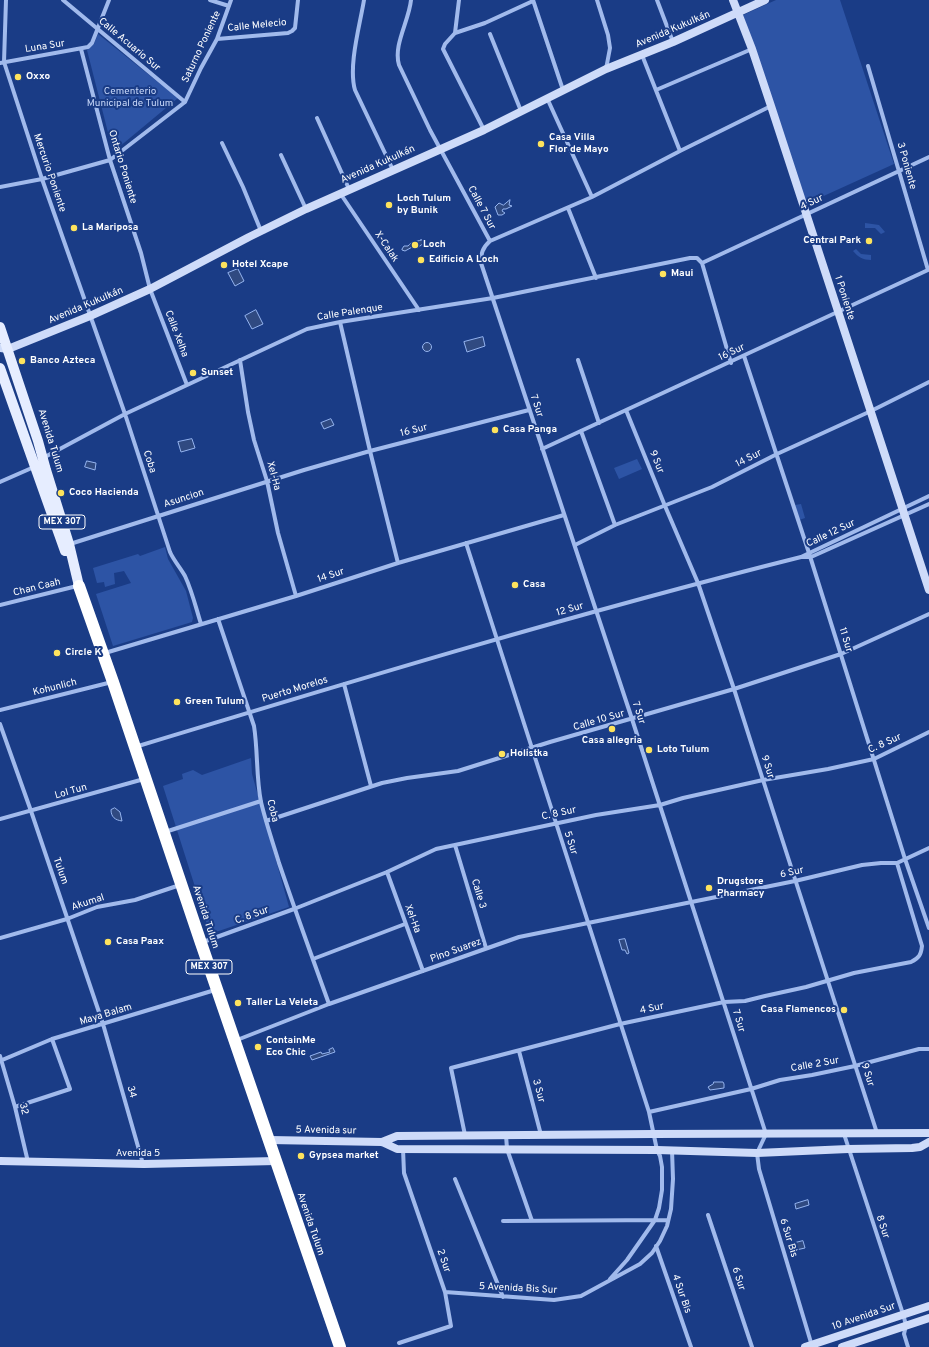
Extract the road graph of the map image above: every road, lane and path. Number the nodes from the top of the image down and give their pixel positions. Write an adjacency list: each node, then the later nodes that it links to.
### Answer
1 (6, 0): 25 (street, Mercurio Poniente)
2 (63, 0): 17 (street, Calle Acuario Sur)
3 (109, 0): 17 (street)
4 (210, 0): 15 (street)
5 (231, 0): 15 (street, Saturno Poniente)
6 (298, 0): 20 (street, Calle Melecio)
7 (364, 0): 42 (street)
8 (412, 0): 37 (street, Calle 7 Sur)
9 (459, 0): 18 (street)
10 (597, 0): 27 (street)
11 (657, 0): 21 (street)
12 (732, 0): 16 (street, 1 Poniente)
13 (765, 0): 16 (street, Avenida Kukulkán)
14 (533, 1): 18 (street); 28 (street)
15 (229, 6): 20 (street, Saturno Poniente)
16 (737, 13): 21 (street, Avenida Kukulkán); 23 (street, 1 Poniente)
17 (98, 29): 22 (street, Luna Sur); 31 (street, Calle Acuario Sur)
18 (455, 33): 35 (street)
19 (490, 34): 33 (street)
20 (217, 39): 31 (street, Saturno Poniente)
21 (672, 42): 24 (street, Avenida Kukulkán)
22 (81, 49): 25 (street, Luna Sur); 41 (street, Ontario Poniente)
23 (752, 49): 29 (street); 32 (street, 1 Poniente)
24 (642, 55): 27 (street, Avenida Kukulkán); 29 (street)
25 (2, 62): 44 (street, Mercurio Poniente)
26 (868, 66): 43 (street, 3 Poniente)
27 (606, 69): 28 (street, Avenida Kukulkán)
28 (563, 90): 30 (street, Avenida Kukulkán)
29 (656, 90): 38 (street)
30 (547, 98): 33 (street, Avenida Kukulkán); 48 (street)
31 (185, 102): 41 (street, Saturno Poniente)
32 (771, 106): 38 (street); 51 (street, 1 Poniente)
33 (521, 111): 35 (street, Avenida Kukulkán)
34 (317, 118): 46 (street)
35 (484, 130): 37 (street, Avenida Kukulkán)
36 (222, 143): 52 (street)
37 (441, 149): 42 (street, Avenida Kukulkán); 53 (street, Calle 7 Sur)
38 (680, 151): 48 (street)
39 (281, 155): 49 (street)
40 (929, 157): 43 (street, 4 Sur)
41 (110, 160): 44 (street); 57 (street, Ontario Poniente)
42 (392, 170): 46 (street, Avenida Kukulkán)
43 (899, 171): 51 (street, 4 Sur); 55 (street, 3 Poniente)
44 (42, 179): 45 (street); 61 (street, Mercurio Poniente)
45 (0, 188)
46 (349, 190): 47 (street, Avenida Kukulkán)
47 (340, 193): 49 (street, Avenida Kukulkán); 59 (street, X-Calak)
48 (592, 197): 50 (street)
49 (306, 208): 52 (street, Avenida Kukulkán)
50 (568, 208): 53 (street); 56 (street)
51 (807, 215): 54 (street, 4 Sur); 60 (street, 1 Poniente)
52 (262, 230): 57 (street, Avenida Kukulkán)
53 (490, 241): 58 (street, Calle 7 Sur)
54 (702, 263): 56 (street, Calle Palenque); 68 (street)
55 (928, 270): 60 (street, 16 Sur)
56 (596, 278): 58 (street, Calle Palenque)
57 (150, 289): 61 (street, Avenida Kukulkán); 71 (street, Calle Xelha)
58 (493, 298): 59 (street, Calle Palenque); 72 (street, 7 Sur)
59 (419, 310): 62 (street, Calle Palenque)
60 (838, 312): 65 (street, 16 Sur); 74 (street, 1 Poniente)
61 (90, 316): 64 (street, Avenida Kukulkán); 75 (street, Mercurio Poniente)
62 (340, 322): 66 (street, Calle Palenque); 79 (street)
63 (0, 327): 64 (main road, Avenida Tulum / MEX 307)
64 (4, 348): 81 (main road, Avenida Tulum / MEX 307)
65 (744, 356): 68 (street, 16 Sur); 80 (street, 11 Sur)
66 (240, 360): 71 (street, Calle Palenque); 84 (street, Xel-Ha)
67 (578, 360): 76 (street)
68 (731, 363): 73 (street, 16 Sur)
69 (0, 368): 82 (main road, Avenida Tulum / MEX 307)
70 (929, 382): 74 (street, 14 Sur)
71 (187, 385): 75 (street, Calle Palenque)
72 (529, 410): 78 (street, 7 Sur); 79 (street, 16 Sur)
73 (626, 410): 76 (street, 16 Sur); 88 (street, 9 Sur)
74 (871, 411): 80 (street, 14 Sur); 89 (street, 1 Poniente)
75 (125, 414): 81 (street, Calle Palenque); 91 (street, Coba)
76 (599, 423): 77 (street, 16 Sur)
77 (581, 431): 78 (street, 16 Sur); 92 (street)
78 (542, 450): 90 (street, 7 Sur)
79 (370, 451): 83 (street, 16 Sur); 98 (street)
80 (777, 454): 88 (street, 14 Sur); 96 (street, 11 Sur)
81 (43, 458): 82 (street, Calle Palenque); 94 (main road, Avenida Tulum / MEX 307)
82 (35, 467): 85 (street); 100 (main road, Avenida Tulum / MEX 307)
83 (304, 470): 84 (street, Asuncion)
84 (267, 481): 91 (street, Asuncion); 102 (street, Xel-Ha)
85 (0, 482)
86 (929, 496): 89 (street, Calle 12 Sur)
87 (929, 504): 89 (street, Calle 12 Sur)
88 (665, 506): 92 (street, 14 Sur); 99 (street, 9 Sur)
89 (904, 512): 96 (street, Calle 12 Sur); 96 (street, Calle 12 Sur); 101 (street, 1 Poniente)
90 (564, 515): 93 (street, 14 Sur); 95 (street, 7 Sur)
91 (158, 516): 94 (street, Asuncion); 107 (street, Coba)
92 (615, 526): 95 (street, 14 Sur)
93 (466, 543): 98 (street, 14 Sur); 108 (street, 5 Sur)
94 (69, 544): 100 (main road, Avenida Tulum / MEX 307)
95 (574, 545): 104 (street, 7 Sur)
96 (810, 555): 97 (street, Calle 12 Sur); 110 (street, 11 Sur)
97 (801, 558): 99 (street, 12 Sur)
98 (398, 563): 102 (street, 14 Sur)
99 (698, 583): 104 (street, 12 Sur); 113 (street, 9 Sur)
100 (79, 586): 103 (street, Chan Caah); 109 (highway, Avenida Tulum / MEX 307)
101 (929, 590)
102 (296, 596): 106 (street, 14 Sur)
103 (0, 605)
104 (596, 611): 108 (street, 12 Sur); 116 (street, 7 Sur)
105 (929, 614): 110 (street, Calle 10 Sur)
106 (218, 619): 107 (street, 14 Sur); 115 (street, Coba)
107 (200, 624): 109 (street, 14 Sur)
108 (497, 639): 112 (street, 12 Sur); 120 (street, 5 Sur)
109 (103, 654): 111 (highway, Avenida Tulum / MEX 307)
110 (841, 654): 113 (street, Calle 10 Sur); 121 (street, 11 Sur)
111 (113, 682): 114 (street, Kohunlich); 119 (highway, Avenida Tulum / MEX 307)
112 (344, 684): 115 (street, Puerto Morelos); 124 (street)
113 (734, 689): 116 (street, Calle 10 Sur); 123 (street, 9 Sur)
114 (0, 710)
115 (249, 712): 119 (street, Puerto Morelos); 125 (street, Coba)
116 (632, 719): 120 (street, Calle 10 Sur); 126 (street, 7 Sur)
117 (0, 724): 127 (street, Tulum)
118 (929, 732): 121 (street, C. 8 Sur)
119 (135, 747): 122 (highway, Avenida Tulum / MEX 307)
120 (532, 748): 124 (street, Calle 10 Sur); 130 (street, 5 Sur)
121 (874, 759): 123 (street, C. 8 Sur); 134 (street, 11 Sur)
122 (146, 779): 127 (street, Lol Tun); 131 (highway, Avenida Tulum / MEX 307)
123 (763, 780): 126 (street, C. 8 Sur); 137 (street, 9 Sur)
124 (371, 786): 129 (street, Calle 10 Sur)
125 (261, 801): 129 (street, Coba); 131 (street)
126 (660, 805): 130 (street, C. 8 Sur); 139 (street, 7 Sur)
127 (31, 811): 128 (street, Lol Tun); 141 (street, Tulum)
128 (0, 819)
129 (266, 821): 140 (street, Coba)
130 (555, 823): 132 (street, C. 8 Sur); 142 (street, 5 Sur)
131 (164, 832): 138 (highway, Avenida Tulum / MEX 307)
132 (455, 845): 136 (street, C. 8 Sur); 147 (street, Calle 3)
133 (929, 848): 134 (street)
134 (905, 859): 135 (street); 144 (street, 11 Sur)
135 (897, 863): 137 (street, 6 Sur); 150 (street, 4 Sur)
136 (387, 872): 140 (street, C. 8 Sur); 143 (street, Xel-Ha)
137 (795, 881): 139 (street, 6 Sur); 150 (street, 9 Sur)
138 (182, 885): 141 (street, Akumal); 146 (highway, Avenida Tulum / MEX 307)
139 (690, 902): 142 (street, Pino Suarez); 152 (street, 7 Sur)
140 (294, 909): 146 (street, C. 8 Sur); 148 (street, Coba)
141 (68, 919): 145 (street, Akumal); 154 (street, Tulum)
142 (588, 923): 147 (street, Pino Suarez); 155 (street, 5 Sur)
143 (405, 924): 148 (street); 149 (street, Xel-Ha)
144 (929, 928)
145 (0, 938)
146 (201, 943): 151 (highway, Avenida Tulum / MEX 307)
147 (486, 948): 149 (street, Pino Suarez)
148 (313, 960): 153 (street, Coba)
149 (423, 971): 153 (street, Pino Suarez)
150 (828, 981): 152 (street, 4 Sur); 161 (street, 9 Sur)
151 (217, 989): 154 (street, Maya Balam); 157 (highway, Avenida Tulum / MEX 307)
152 (724, 1002): 155 (street, 4 Sur); 162 (street, 7 Sur)
153 (328, 1004): 157 (street, Pino Suarez)
154 (103, 1024): 156 (street, Maya Balam); 185 (street, 34)
155 (620, 1024): 159 (street, 4 Sur); 164 (street, 5 Sur)
156 (52, 1039): 160 (street, Maya Balam); 163 (street)
157 (235, 1041): 173 (highway, Avenida Tulum / MEX 307)
158 (929, 1049): 161 (street, Calle 2 Sur)
159 (519, 1051): 170 (street, 4 Sur); 172 (street, 3 Sur)
160 (0, 1059): 163 (street, 32)
161 (855, 1066): 162 (street, Calle 2 Sur); 166 (street, 9 Sur)
162 (751, 1089): 164 (street, Calle 2 Sur); 168 (street, 7 Sur)
163 (15, 1108): 184 (street, 32)
164 (649, 1112): 167 (street, 5 Sur)
165 (844, 1133): 166 (street); 168 (street); 177 (street, 8 Sur)
166 (877, 1133): 169 (street)
167 (653, 1134): 168 (street); 172 (street); 179 (street, 5 Sur)
168 (766, 1134): 181 (street)
169 (929, 1134)
170 (465, 1135): 171 (street); 174 (street)
171 (506, 1135): 172 (street); 178 (street)
172 (541, 1135)
173 (270, 1140): 174 (street, 5 Avenida sur); 183 (highway, Avenida Tulum / MEX 307)
174 (382, 1142): 176 (street)
175 (929, 1142): 177 (street)
176 (403, 1149): 178 (street); 194 (street, 2 Sur)
177 (848, 1149): 181 (street); 197 (street, 8 Sur)
178 (506, 1150): 179 (street); 191 (street)
179 (657, 1150): 180 (street); 188 (street, 5 Avenida Bis Sur)
180 (672, 1150): 181 (street); 189 (street, 5 Avenida Bis Sur)
181 (757, 1153): 201 (street, 6 Sur Bis)
182 (0, 1161): 184 (street, Avenida 5)
183 (276, 1161): 185 (street, Avenida 5); 202 (highway, Avenida Tulum / MEX 307)
184 (28, 1162): 185 (street, Avenida 5)
185 (144, 1164)
186 (455, 1179): 195 (street)
187 (708, 1215): 204 (street, 6 Sur)
188 (655, 1220): 189 (street); 191 (street); 193 (street, 5 Avenida Bis Sur)
189 (668, 1220): 192 (street, 5 Avenida Bis Sur)
190 (503, 1221): 191 (street)
191 (532, 1221)
192 (656, 1246): 193 (street, 5 Avenida Bis Sur); 203 (street, 4 Sur Bis)
193 (610, 1279): 195 (street, 5 Avenida Bis Sur)
194 (445, 1292): 195 (street, 5 Avenida Bis Sur); 200 (street, 2 Sur)
195 (503, 1297)
196 (929, 1306): 197 (street, 10 Avenida Sur)
197 (903, 1314): 199 (street, 8 Sur); 201 (street, 10 Avenida Sur)
198 (929, 1318): 199 (street)
199 (906, 1325): 205 (street); 206 (street, 8 Sur)
200 (399, 1343)
201 (810, 1346)
202 (340, 1347)
203 (691, 1347)
204 (752, 1347)
205 (842, 1347)
206 (908, 1347)

